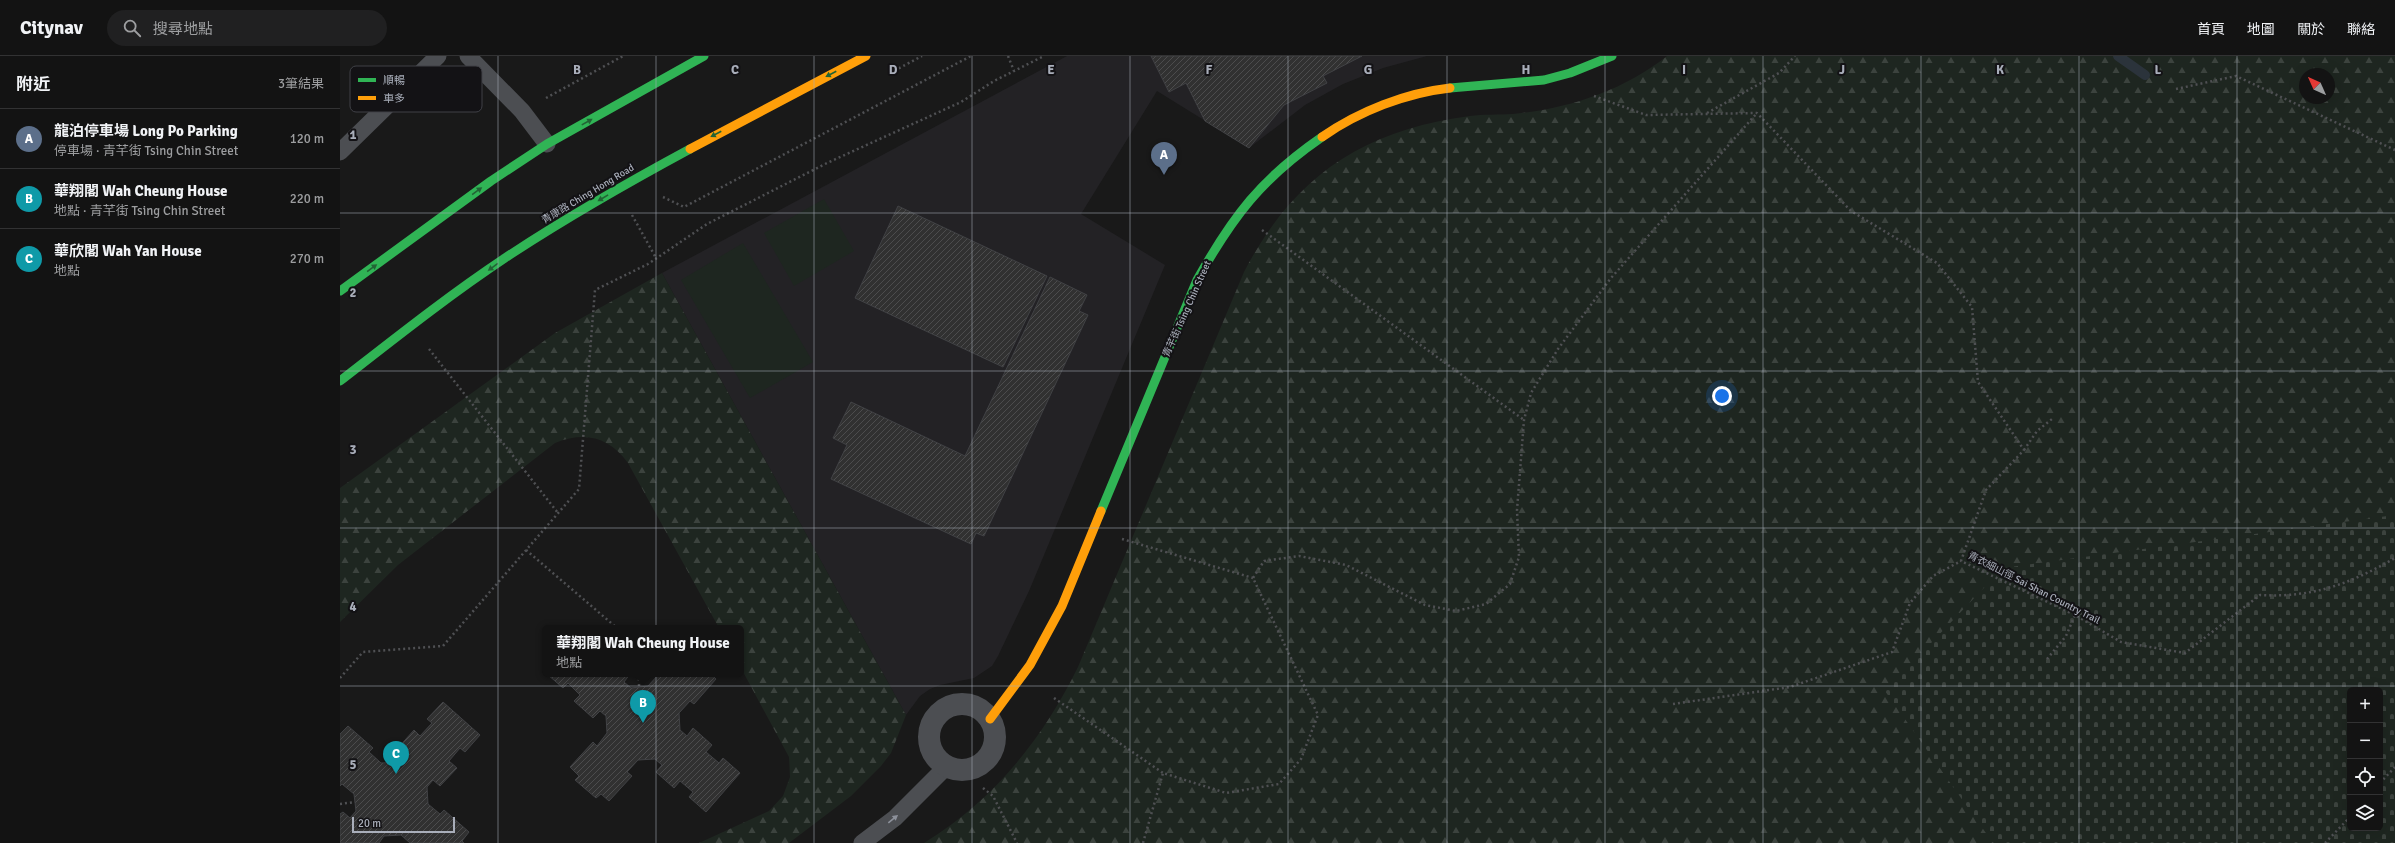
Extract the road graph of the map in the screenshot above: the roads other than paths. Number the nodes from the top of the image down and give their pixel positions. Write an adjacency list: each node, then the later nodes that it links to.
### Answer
1 (438, 56): 6 (lane)
2 (468, 56): 7 (lane)
3 (704, 56): 10 (main road, one-way to 3)
4 (866, 56): 13 (main road, 青康路 Ching Hong Road, one-way to 13)
5 (1612, 56): 14 (main road, 青芊街 Tsing Chin Street)
6 (428, 66)
7 (478, 66)
8 (482, 70): 10 (lane)
9 (381, 112): 11 (lane)
10 (547, 144): 12 (main road, one-way to 10)
11 (340, 152)
12 (340, 290)
13 (340, 381)
14 (990, 719): 15 (street); 15 (street)
15 (947, 766): 16 (lane, one-way to 15)
16 (862, 843)

